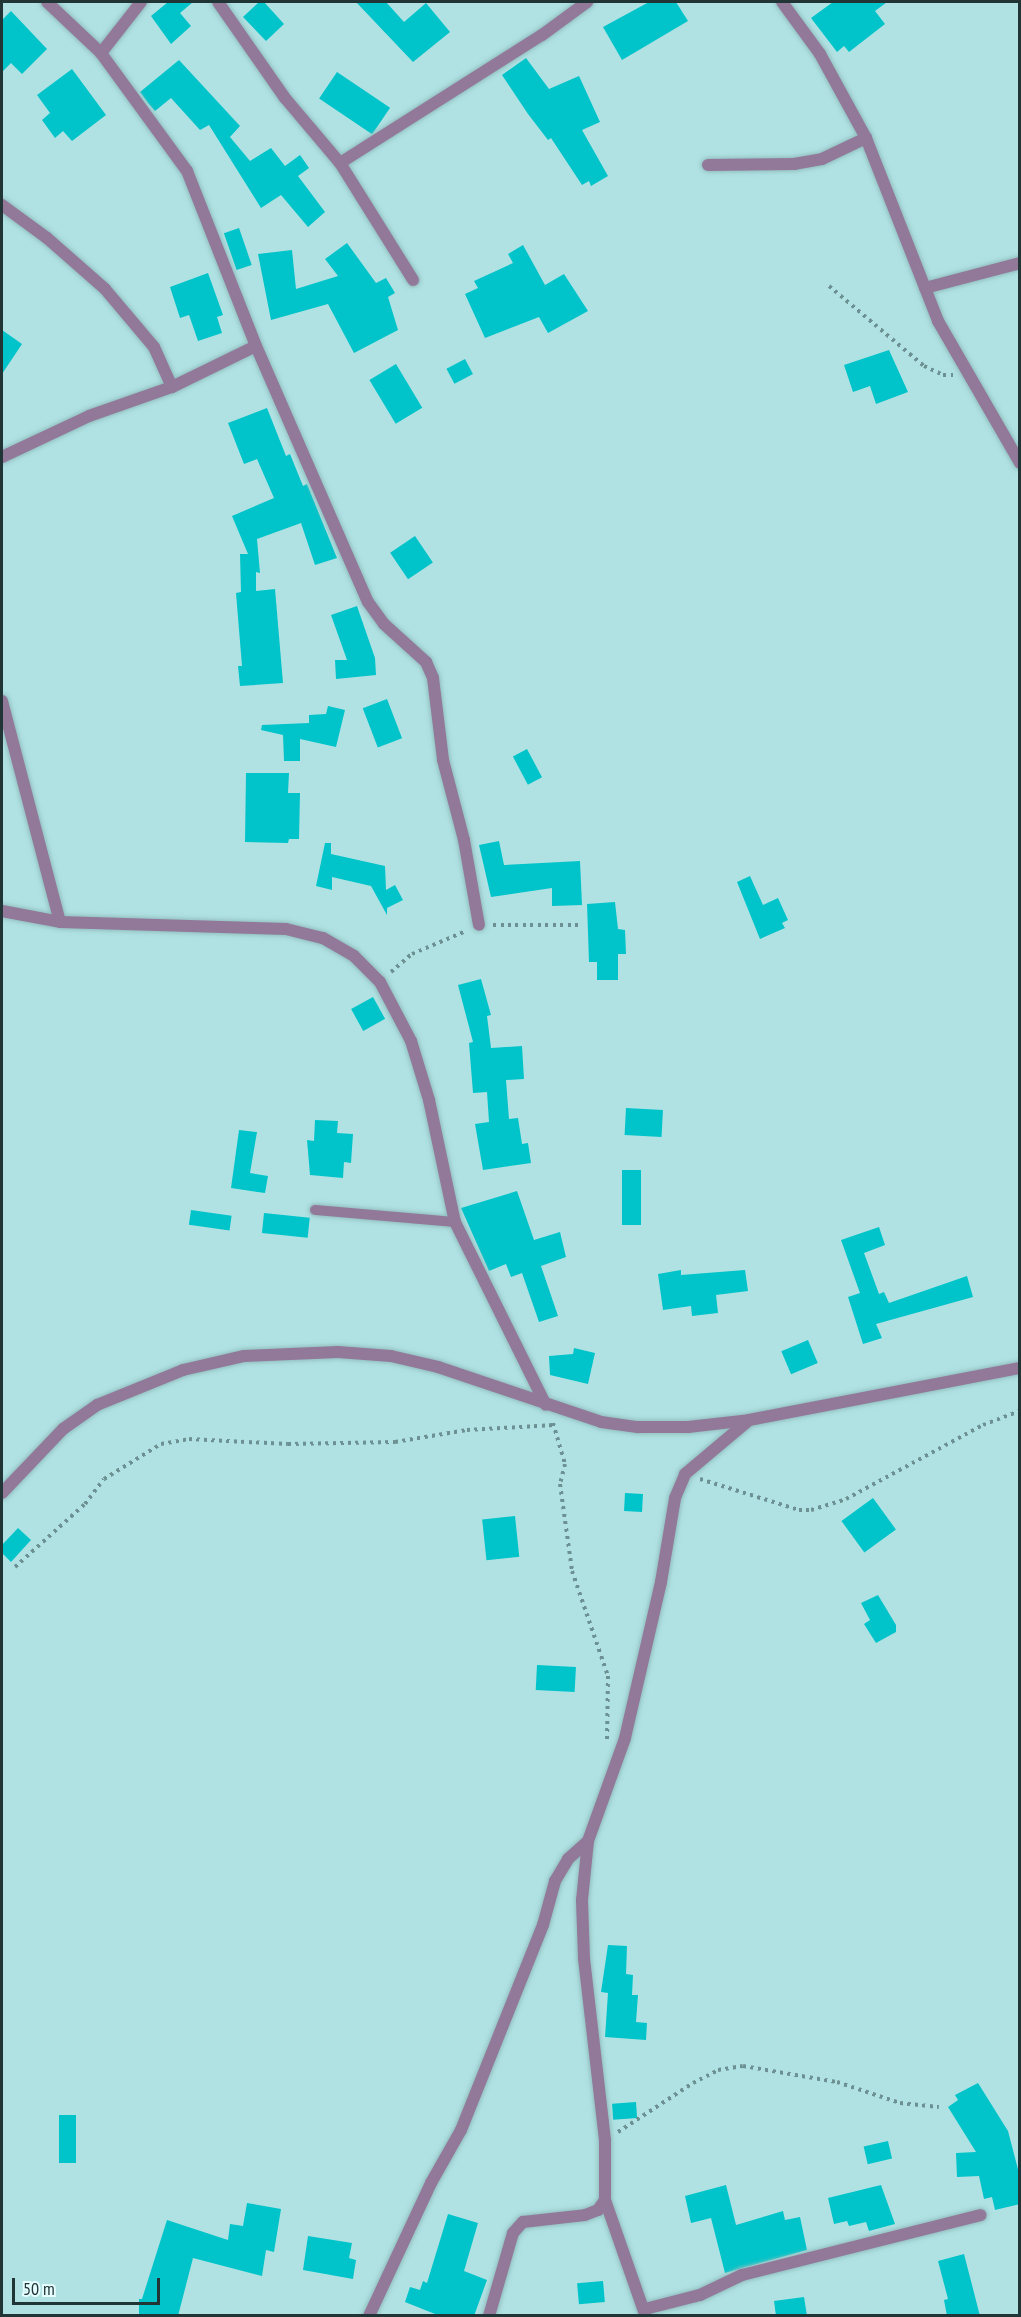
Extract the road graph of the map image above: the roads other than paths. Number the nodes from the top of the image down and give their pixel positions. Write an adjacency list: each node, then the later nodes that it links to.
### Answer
1 (47, 2): 6 (street)
2 (141, 2): 6 (street)
3 (219, 2): 8 (street)
4 (587, 2): 8 (street)
5 (782, 2): 7 (street)
6 (101, 53): 14 (street)
7 (866, 138): 9 (street); 13 (street)
8 (340, 163): 12 (street)
9 (708, 165)
10 (2, 205): 15 (street)
11 (1020, 263): 13 (street)
12 (414, 280)
13 (925, 288): 17 (street)
14 (256, 346): 15 (street); 21 (street)
15 (172, 387): 16 (street)
16 (2, 457)
17 (1020, 464)
18 (2, 701): 20 (street)
19 (2, 911): 20 (street)
20 (60, 922): 23 (street)
21 (479, 925)
22 (315, 1210): 23 (lane)
23 (455, 1222): 25 (street)
24 (1020, 1368): 26 (street)
25 (546, 1405): 26 (street); 27 (street)
26 (749, 1420): 28 (street)
27 (2, 1493)
28 (588, 1842): 29 (street); 32 (street)
29 (605, 2200): 31 (street); 33 (street)
30 (981, 2215): 31 (street)
31 (645, 2312)
32 (369, 2316)
33 (489, 2316)

